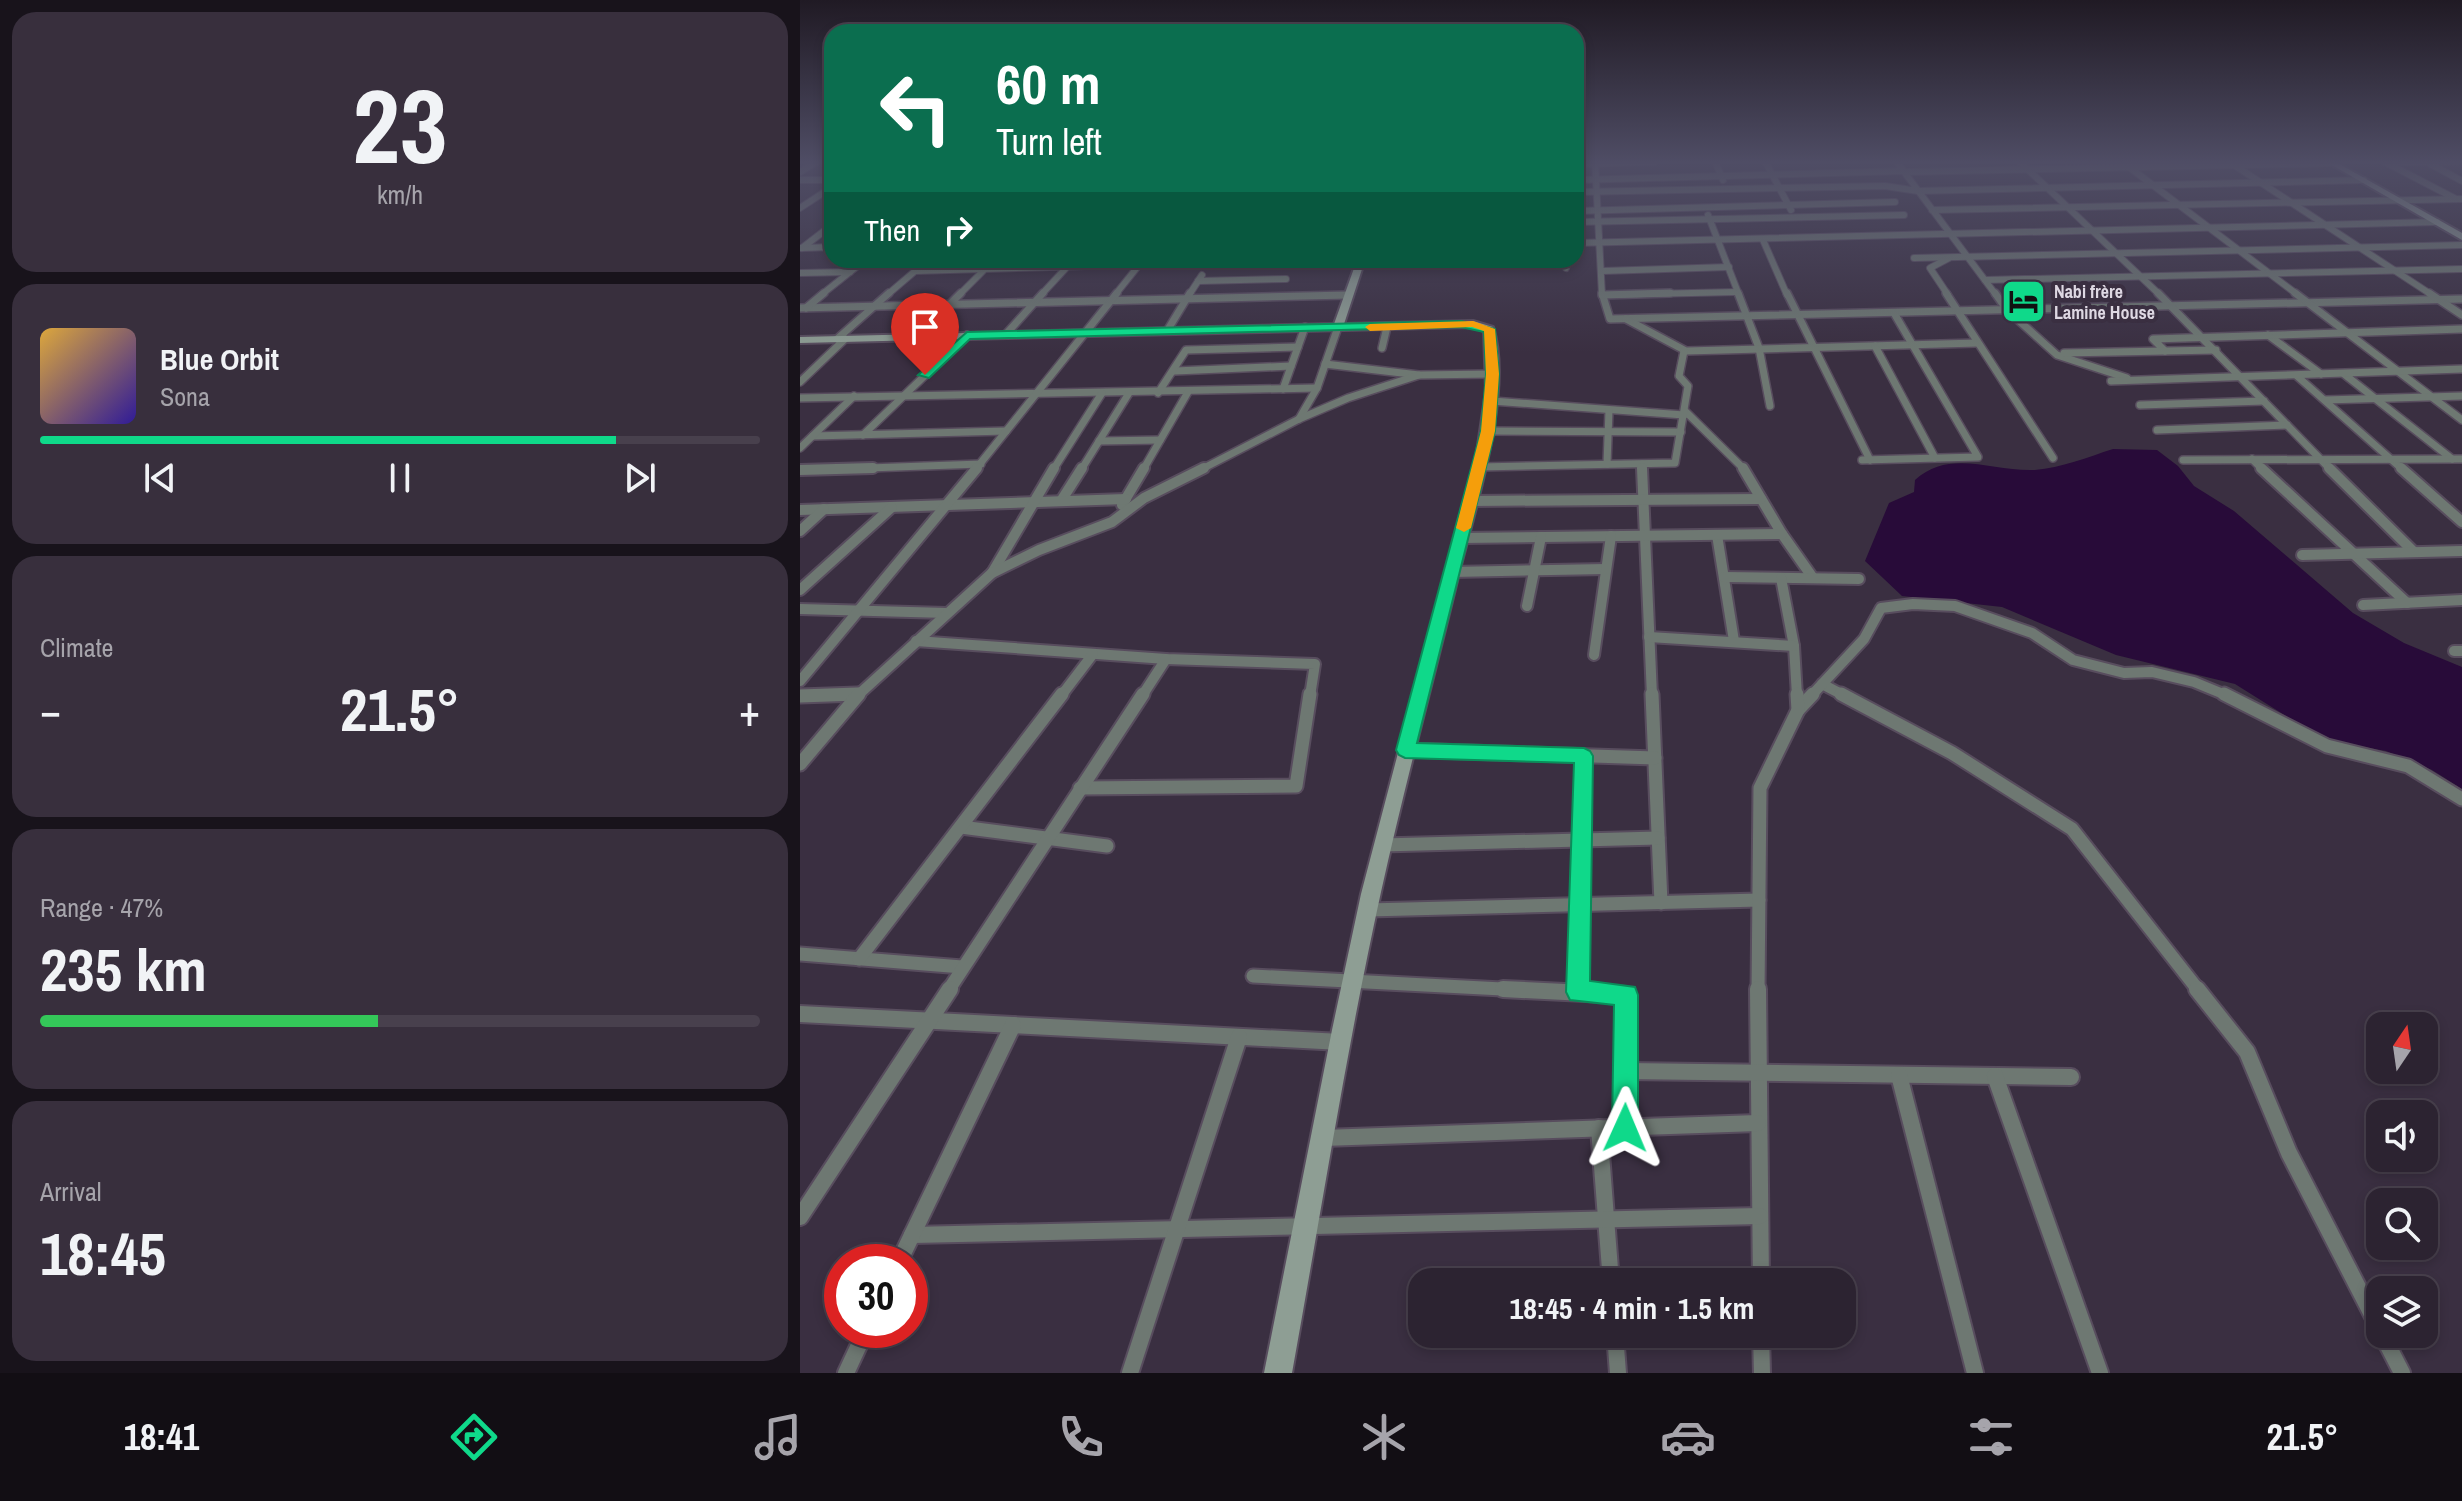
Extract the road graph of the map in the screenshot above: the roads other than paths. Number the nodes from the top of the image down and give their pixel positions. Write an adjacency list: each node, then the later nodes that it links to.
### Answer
1 (1599, 225): 19 (street)
2 (1712, 225): 17 (street)
3 (1910, 225): 14 (street)
4 (1946, 225): 13 (street)
5 (2087, 225): 11 (street)
6 (2205, 225): 10 (street)
7 (2322, 225): 10 (street)
8 (2325, 225): 22 (street)
9 (2442, 225): 15 (main road)
10 (2209, 228): 11 (street); 24 (street)
11 (2091, 229): 13 (street); 25 (street)
12 (824, 231): 23 (street)
13 (1952, 232): 14 (street); 27 (street)
14 (1917, 236): 16 (street)
15 (2462, 237)
16 (1763, 240): 17 (street); 66 (street)
17 (1718, 241): 19 (street); 29 (street)
18 (1584, 243): 19 (street)
19 (1600, 244): 40 (street)
20 (2462, 245): 22 (street)
21 (824, 247): 23 (street)
22 (2358, 247): 24 (street); 41 (street)
23 (801, 248)
24 (2237, 249): 25 (street); 44 (street)
25 (2114, 251): 27 (street); 45 (street)
26 (1953, 256): 27 (street); 28 (street); 64 (street)
27 (1969, 256): 47 (street)
28 (1914, 258)
29 (1729, 267): 40 (street); 49 (street)
30 (856, 268): 42 (street)
31 (919, 268): 39 (street)
32 (1066, 268): 38 (street); 58 (street)
33 (1137, 268): 56 (street)
34 (1206, 268): 48 (street)
35 (1291, 268): 46 (street)
36 (1358, 268): 50 (main road)
37 (2462, 269): 41 (street)
38 (984, 270): 39 (street); 59 (street)
39 (915, 271): 61 (street)
40 (1602, 271): 51 (street)
41 (2394, 271): 44 (street); 55 (street)
42 (851, 272): 43 (street); 62 (street)
43 (800, 273)
44 (2269, 274): 45 (street); 57 (street)
45 (2140, 277): 47 (street); 60 (street)
46 (1286, 279): 48 (street); 52 (street)
47 (1985, 280): 63 (street)
48 (1198, 281): 53 (street)
49 (1737, 292): 51 (street); 68 (street)
50 (1348, 295): 52 (street); 71 (main road)
51 (1602, 295): 69 (street)
52 (1278, 297): 53 (street)
53 (1186, 298): 56 (street); 74 (street)
54 (2462, 299): 55 (street)
55 (2437, 300): 57 (street); 67 (street)
56 (1112, 301): 58 (street); 75 (street)
57 (2306, 303): 60 (street); 76 (street)
58 (1033, 304): 59 (street); 77 (street)
59 (949, 305): 61 (street)
60 (2170, 306): 63 (street); 80 (street)
61 (873, 307): 62 (street); 81 (street)
62 (803, 308)
63 (2007, 310): 64 (street); 93 (street)
64 (1956, 312): 65 (street); 83 (street)
65 (1894, 313): 66 (street); 84 (street)
66 (1796, 315): 68 (street); 87 (street)
67 (2462, 315)
68 (1746, 317): 69 (street); 89 (street)
69 (1626, 319): 91 (street)
70 (1305, 327): 71 (main road); 74 (main road); 86 (street)
71 (1338, 327): 72 (main road); 94 (street)
72 (1387, 327): 88 (street); 99 (main road)
73 (2462, 329): 76 (street)
74 (1167, 331): 75 (main road)
75 (1089, 332): 77 (main road); 114 (street)
76 (2347, 333): 79 (street); 98 (street)
77 (1006, 334): 78 (main road)
78 (967, 335): 81 (main road); 115 (street)
79 (2268, 335): 80 (street); 100 (street)
80 (2204, 337): 90 (street); 92 (street)
81 (841, 339): 82 (main road); 107 (street)
82 (800, 340)
83 (1977, 343): 84 (street); 142 (street)
84 (1913, 345): 85 (street); 141 (street)
85 (1875, 346): 87 (street); 141 (street)
86 (1298, 347): 95 (street); 97 (street)
87 (1812, 347): 89 (street); 141 (street)
88 (1382, 348)
89 (1759, 348): 91 (street); 125 (street)
90 (2216, 350): 92 (street); 104 (street)
91 (1684, 351): 127 (street)
92 (2165, 351): 93 (street)
93 (2055, 353): 105 (street)
94 (1325, 364): 102 (street); 108 (street)
95 (1291, 366): 97 (street); 109 (street)
96 (2462, 369): 98 (street)
97 (1175, 371): 113 (street)
98 (2398, 372): 101 (street); 118 (street)
99 (1492, 374): 102 (street); 122 (main road)
100 (2322, 374): 101 (street); 103 (street)
101 (2344, 374): 120 (street)
102 (1419, 375): 128 (street)
103 (2297, 376): 104 (street); 121 (street)
104 (2242, 378): 105 (street); 123 (street)
105 (2135, 380): 106 (street)
106 (2111, 381)
107 (800, 382)
108 (1317, 388): 109 (street); 128 (street)
109 (1283, 389): 110 (street)
110 (1188, 392): 113 (street); 138 (street)
111 (1102, 393): 112 (street); 114 (street); 159 (street)
112 (1129, 393): 113 (street); 139 (street)
113 (1158, 393)
114 (1038, 394): 115 (street); 132 (street)
115 (903, 395): 116 (street); 136 (street)
116 (854, 396): 119 (street); 137 (street)
117 (2462, 396): 118 (street)
118 (2430, 397): 120 (street); 129 (street)
119 (800, 398)
120 (2378, 399): 121 (street); 146 (street)
121 (2325, 400): 145 (street)
122 (1492, 401): 126 (street); 133 (main road)
123 (2264, 401): 124 (street); 130 (street)
124 (2140, 405)
125 (1770, 406)
126 (1609, 410): 127 (street); 134 (street)
127 (1684, 413): 135 (street); 155 (street)
128 (1299, 419): 164 (street)
129 (2462, 420)
130 (2287, 425): 131 (street); 143 (street)
131 (2157, 430)
132 (1006, 431): 136 (street); 148 (street)
133 (1488, 431): 134 (street); 151 (main road)
134 (1608, 431): 135 (street); 149 (street)
135 (1681, 432): 150 (street)
136 (863, 435): 137 (street)
137 (813, 436): 140 (street)
138 (1160, 440): 139 (street); 154 (street)
139 (1099, 441): 157 (street)
140 (800, 448)
141 (1935, 458)
142 (2053, 458)
143 (2319, 458): 144 (street); 145 (street); 174 (street)
144 (2252, 459): 147 (street); 175 (street)
145 (2388, 459): 146 (street); 165 (street)
146 (2457, 459): 152 (street)
147 (2183, 460)
148 (981, 464): 153 (street); 160 (street)
149 (1607, 464): 150 (street); 151 (street)
150 (1642, 464): 156 (street)
151 (1480, 467): 158 (main road)
152 (2462, 467)
153 (800, 470)
154 (1126, 499): 157 (street); 164 (street)
155 (1761, 499): 156 (street); 167 (street)
156 (1643, 500): 158 (street); 168 (street)
157 (1061, 501): 159 (street)
158 (1471, 501): 172 (main road)
159 (1032, 502): 160 (street); 180 (street)
160 (948, 505): 161 (street); 191 (street)
161 (892, 507): 162 (street); 185 (street)
162 (824, 509): 163 (street); 166 (street)
163 (800, 510)
164 (1112, 522): 180 (street)
165 (2462, 522)
166 (800, 531)
167 (1782, 534): 169 (street); 183 (street)
168 (1645, 535): 169 (street); 170 (street); 193 (street)
169 (1717, 535): 181 (street)
170 (1611, 536): 171 (street); 177 (street)
171 (1541, 537): 172 (street); 178 (street)
172 (1461, 538): 179 (main road)
173 (2462, 551): 174 (street)
174 (2414, 552): 175 (street)
175 (2354, 553): 176 (street); 187 (street)
176 (2302, 555)
177 (1606, 569): 178 (street); 198 (street)
178 (1534, 570): 179 (street); 189 (street)
179 (1452, 572): 205 (main road)
180 (992, 573): 192 (street)
181 (1724, 577): 182 (street); 195 (street)
182 (1781, 578): 183 (street); 196 (street)
183 (1813, 578): 184 (street)
184 (1859, 579)
185 (800, 590)
186 (2462, 600): 187 (street)
187 (2407, 603): 188 (street)
188 (2363, 605)
189 (1527, 606)
190 (801, 610): 191 (street)
191 (859, 611): 192 (street); 200 (street)
192 (947, 613): 194 (street)
193 (1649, 637): 195 (street); 207 (street)
194 (916, 641): 197 (street); 202 (street)
195 (1734, 641): 196 (street)
196 (1794, 646): 204 (street)
197 (1093, 654): 199 (street); 211 (street)
198 (1594, 655)
199 (1166, 659): 209 (street); 209 (street)
200 (800, 681)
201 (1822, 684): 204 (street); 210 (street); 250 (street)
202 (859, 694): 203 (street); 208 (street)
203 (800, 696)
204 (1798, 710): 217 (street)
205 (1405, 750): 206 (street); 215 (main road)
206 (1584, 756): 207 (street); 214 (street)
207 (1655, 758): 213 (street)
208 (800, 764)
209 (1080, 788): 212 (street)
210 (2462, 799)
211 (961, 827): 212 (street); 222 (street)
212 (1047, 838): 216 (street); 223 (street)
213 (1658, 838): 214 (street); 218 (street)
214 (1583, 839): 215 (street); 219 (street)
215 (1382, 845): 220 (main road)
216 (1107, 846)
217 (1759, 900): 218 (street); 233 (street)
218 (1661, 903): 219 (street)
219 (1582, 905): 220 (street); 226 (street)
220 (1368, 910): 225 (main road)
221 (800, 954): 222 (street)
222 (859, 959): 223 (street)
223 (962, 967): 228 (street)
224 (1253, 976): 225 (street)
225 (1353, 981): 226 (street); 231 (main road)
226 (1578, 992): 232 (street)
227 (800, 1014): 228 (street)
228 (927, 1021): 229 (street); 242 (street)
229 (1013, 1025): 230 (street); 246 (street)
230 (1239, 1037): 231 (street); 245 (street)
231 (1341, 1042): 240 (main road)
232 (1625, 1071): 233 (street); 239 (street)
233 (1757, 1073): 234 (street); 237 (street)
234 (1899, 1075): 235 (street); 260 (street)
235 (1995, 1076): 236 (street); 261 (street)
236 (2071, 1077)
237 (1758, 1123): 239 (street); 241 (street)
238 (1599, 1128): 239 (street); 240 (street); 243 (street)
239 (1625, 1128)
240 (1323, 1138): 244 (main road)
241 (1760, 1216): 243 (street); 249 (street)
242 (800, 1217)
243 (1606, 1219): 244 (street); 248 (street)
244 (1306, 1226): 245 (street); 257 (main road)
245 (1177, 1228): 246 (street); 256 (street)
246 (912, 1235): 247 (street)
247 (908, 1244)
248 (1610, 1268)
249 (1761, 1268)
250 (2366, 1303)
251 (858, 1348): 255 (street)
252 (1616, 1348): 258 (street)
253 (1761, 1348): 259 (street)
254 (2389, 1348): 262 (street)
255 (846, 1373)
256 (1130, 1373)
257 (1278, 1373)
258 (1618, 1373)
259 (1762, 1373)
260 (1975, 1373)
261 (2100, 1373)
262 (2402, 1373)

